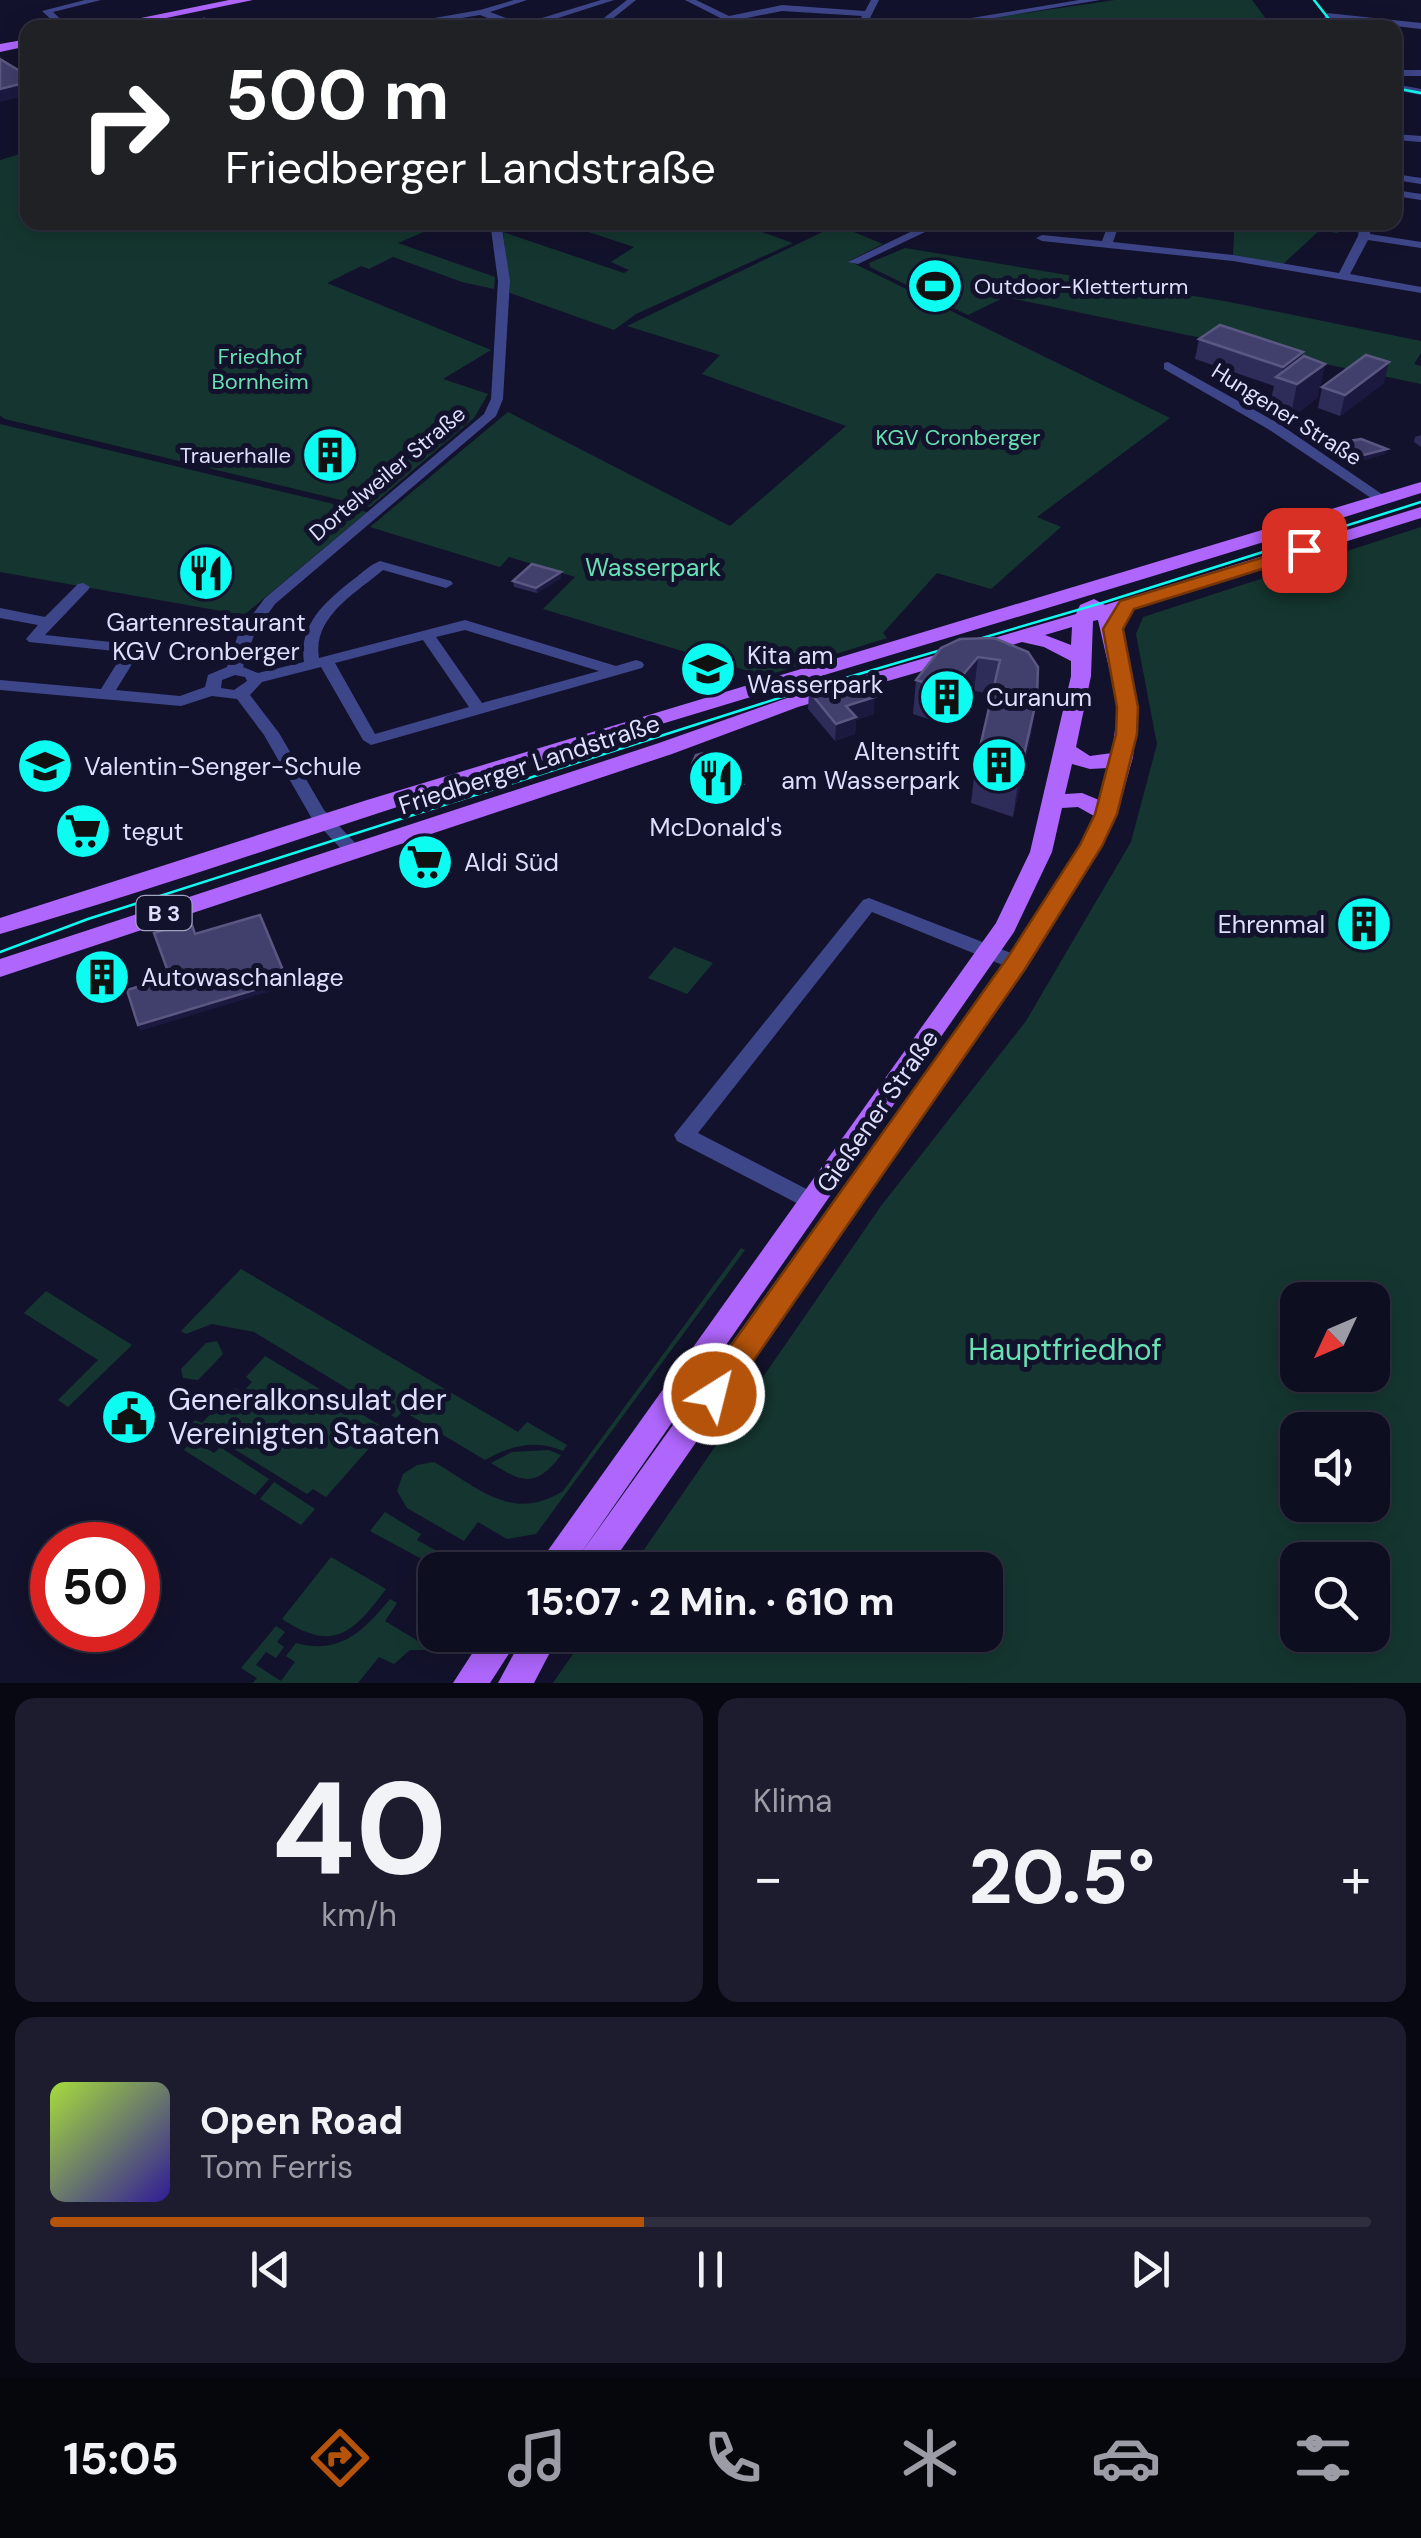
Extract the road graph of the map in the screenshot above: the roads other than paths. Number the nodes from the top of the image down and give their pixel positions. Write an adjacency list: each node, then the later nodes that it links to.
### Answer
1 (97, 0): 16 (street)
2 (248, 0): 14 (main road)
3 (523, 0): 11 (street)
4 (610, 0): 19 (street)
5 (631, 0): 20 (street)
6 (689, 0): 15 (street)
7 (875, 0): 12 (street)
8 (1096, 0): 22 (street)
9 (791, 4): 12 (street); 15 (street)
10 (1317, 5): 13 (street)
11 (482, 12): 17 (street); 18 (street)
12 (865, 14): 21 (street)
13 (1327, 16): 23 (street); 24 (street)
14 (202, 19)
15 (728, 19)
16 (57, 20)
17 (431, 20)
18 (501, 20)
19 (542, 20)
20 (605, 20)
21 (863, 20)
22 (967, 20)
23 (1329, 20)
24 (1365, 20)
25 (496, 230): 52 (street, Dortelweiler Straße)
26 (924, 230): 33 (street)
27 (1112, 230): 31 (street)
28 (1365, 230): 34 (street)
29 (1368, 230): 32 (street)
30 (1042, 238): 31 (street)
31 (1108, 243): 34 (street)
32 (1421, 245)
33 (854, 262)
34 (1344, 275): 35 (street)
35 (1421, 290)
36 (1168, 366): 38 (street, Hungener Straße)
37 (1421, 487): 38 (main road, Friedberger Landstraße / B 3)
38 (1382, 499): 41 (main road, Friedberger Landstraße / B 3)
39 (1421, 512): 45 (main road, Gießener Straße)
40 (446, 584): 50 (street)
41 (1103, 585): 43 (main road, Friedberger Landstraße / B 3); 45 (main road)
42 (83, 587): 46 (street)
43 (1067, 598): 45 (main road); 64 (main road, Friedberger Landstraße / B 3)
44 (0, 612): 46 (street)
45 (1098, 615): 48 (main road, Friedberger Landstraße / B 3); 49 (main road, Gießener Straße); 61 (main road, Gießener Straße)
46 (48, 622): 57 (street)
47 (426, 633): 50 (street); 53 (street); 59 (street)
48 (1018, 636): 49 (main road); 65 (main road, Friedberger Landstraße / B 3)
49 (1081, 658): 60 (main road, Gießener Straße)
50 (318, 662): 54 (street); 59 (street)
51 (636, 665): 53 (street)
52 (234, 670): 54 (street); 56 (street)
53 (616, 671): 59 (street)
54 (255, 679): 58 (street)
55 (0, 685): 57 (street)
56 (212, 690): 57 (street); 58 (street)
57 (106, 694)
58 (241, 694): 64 (street)
59 (478, 709)
60 (1063, 746): 61 (main road); 62 (main road, Gießener Straße)
61 (1122, 757): 63 (main road, Gießener Straße)
62 (1050, 802): 63 (main road); 67 (main road, Gießener Straße)
63 (1106, 814): 68 (main road, Gießener Straße)
64 (326, 821): 65 (street); 66 (main road, Friedberger Landstraße / B 3)
65 (352, 851): 69 (main road, Friedberger Landstraße / B 3)
66 (0, 926)
67 (990, 952): 68 (street); 70 (main road, Gießener Straße); 70 (street)
68 (1017, 963): 72 (main road, Gießener Straße)
69 (0, 968)
70 (812, 1202): 71 (main road, Gießener Straße)
71 (563, 1552)
72 (601, 1552)
73 (492, 1652): 75 (main road)
74 (532, 1652): 76 (main road)
75 (470, 1683)
76 (515, 1683)

